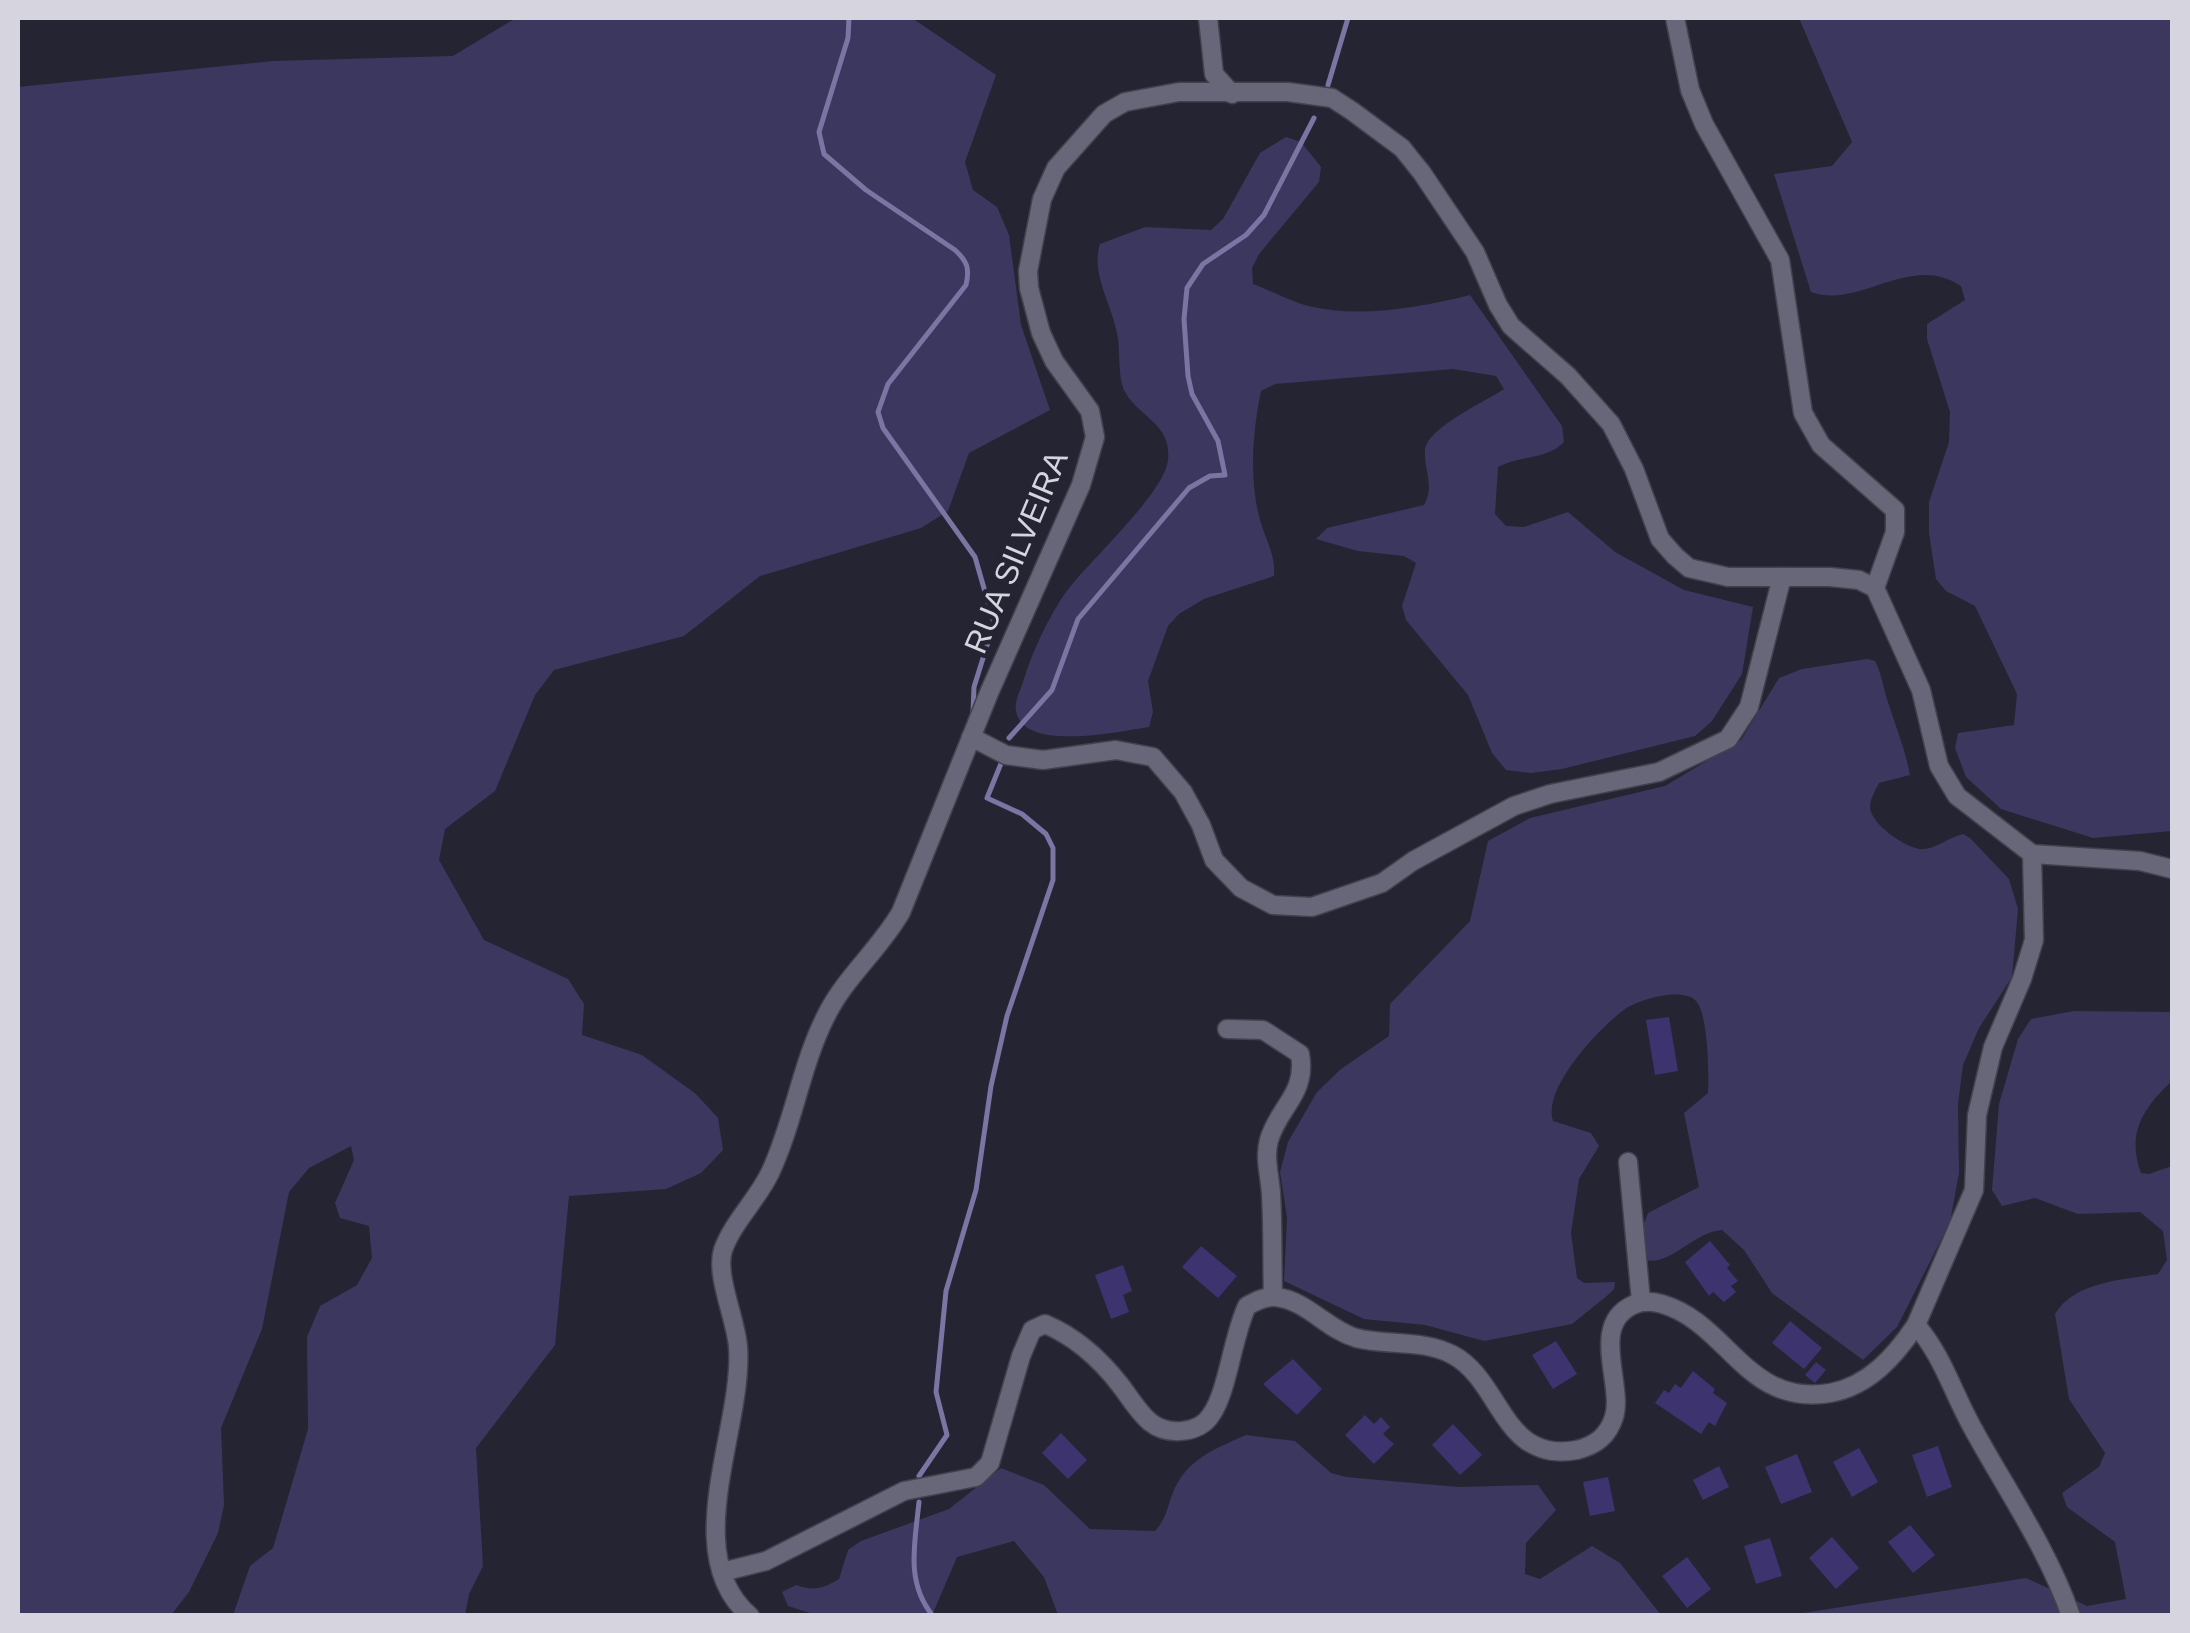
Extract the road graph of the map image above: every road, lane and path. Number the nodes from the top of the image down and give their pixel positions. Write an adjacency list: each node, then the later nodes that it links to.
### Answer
1 (1208, 18): 3 (street)
2 (1676, 18): 5 (street)
3 (1232, 94): 4 (street, RUA SILVEIRA); 6 (street, RUA SILVEIRA)
4 (1782, 577): 5 (street, RUA SILVEIRA); 6 (street)
5 (1874, 588): 7 (street)
6 (972, 737): 14 (street, RUA SILVEIRA)
7 (2032, 854): 8 (street); 13 (street)
8 (2172, 868)
9 (1227, 1029): 11 (street)
10 (1628, 1162): 12 (street)
11 (1273, 1296): 12 (street); 14 (street)
12 (1641, 1301): 13 (street)
13 (1916, 1324): 16 (street)
14 (722, 1572): 15 (street, RUA SILVEIRA)
15 (750, 1616)
16 (2071, 1616)

